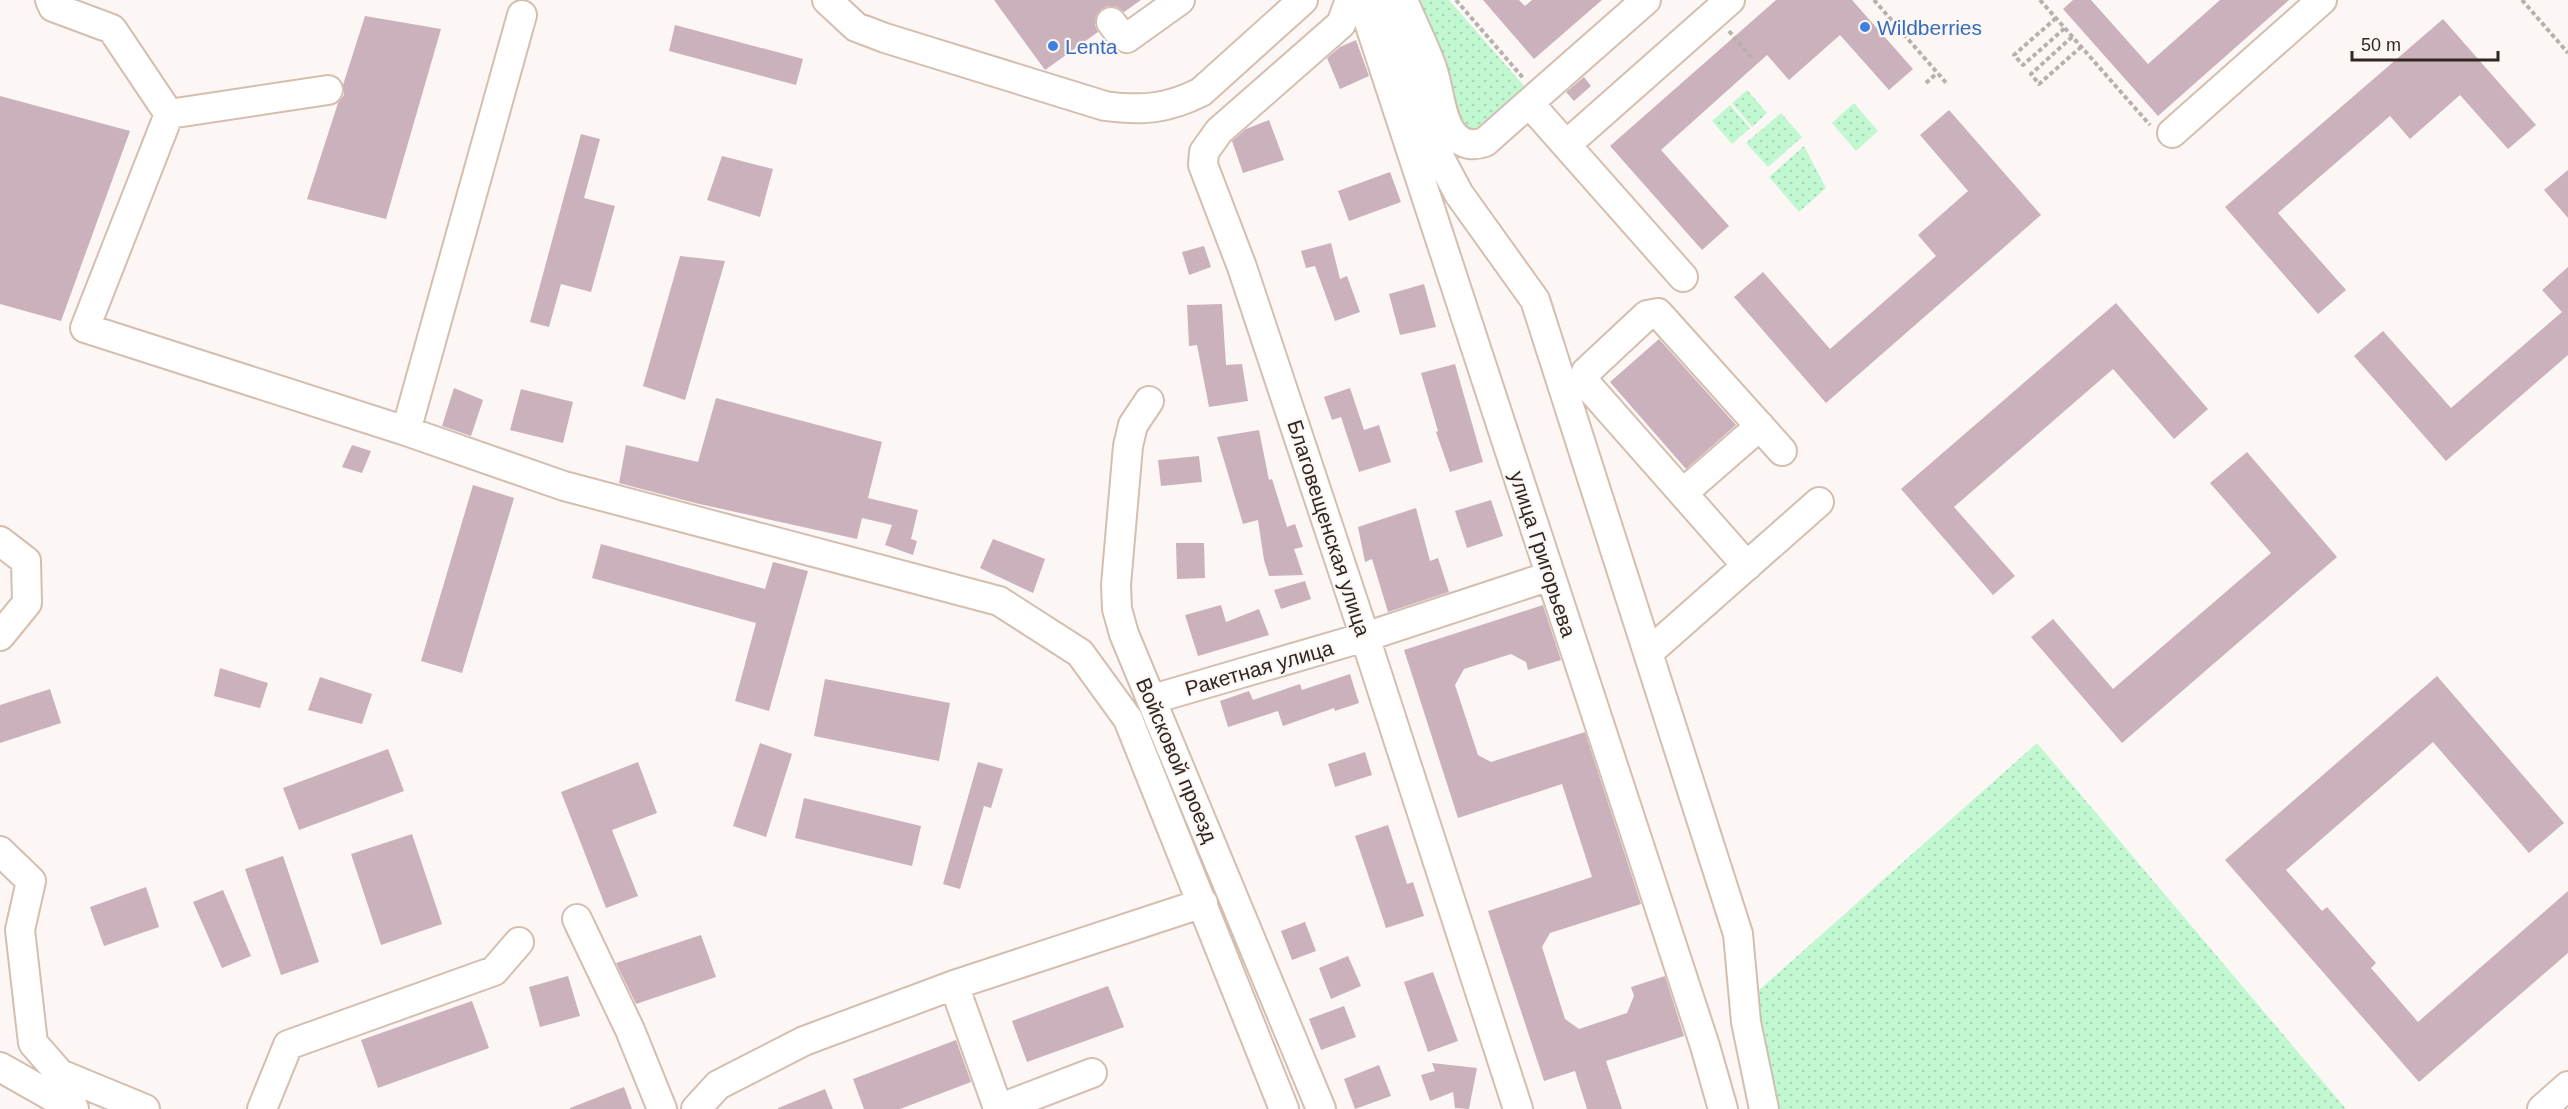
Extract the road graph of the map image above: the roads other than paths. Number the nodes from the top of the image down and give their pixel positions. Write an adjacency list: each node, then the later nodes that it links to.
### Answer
1 (50, 0): 16 (street)
2 (827, 0): 4 (street)
3 (1180, 0): 13 (street)
4 (1303, 0)
5 (1350, 0): 30 (street, Благовещенская улица)
6 (1359, 0): 28 (street, улица Григорьева)
7 (1380, 0): 31 (street)
8 (1403, 0): 15 (street)
9 (1646, 0): 15 (street)
10 (2322, 0): 17 (street)
11 (1728, 14): 18 (street)
12 (522, 15): 22 (street)
13 (1111, 22)
14 (328, 90): 16 (street)
15 (1529, 103): 18 (street)
16 (169, 114): 22 (street)
17 (2163, 131)
18 (1566, 145): 19 (street)
19 (1683, 277)
20 (1149, 401): 32 (street, Войсковой проезд)
21 (1760, 426): 23 (street); 24 (street); 24 (street)
22 (406, 431): 34 (street)
23 (1782, 450)
24 (1683, 494): 27 (street)
25 (1819, 502): 27 (street)
26 (0, 541): 29 (street)
27 (1747, 566): 31 (street)
28 (1550, 576): 30 (street, Ракетная улица); 50 (street, улица Григорьева)
29 (0, 636)
30 (1365, 637): 32 (street, Ракетная улица); 49 (street, Благовещенская улица)
31 (1648, 653): 51 (street)
32 (1153, 699): 48 (street, Войсковой проезд)
33 (0, 851): 43 (street)
34 (1203, 903): 37 (street); 47 (street)
35 (577, 919): 45 (street)
36 (519, 942): 44 (street)
37 (954, 985): 41 (street); 46 (street)
38 (0, 1067): 42 (street)
39 (1092, 1073): 41 (street)
40 (2568, 1086): 52 (street)
41 (998, 1108)
42 (74, 1109)
43 (145, 1109)
44 (262, 1109)
45 (662, 1109)
46 (696, 1109)
47 (1284, 1109)
48 (1322, 1109)
49 (1518, 1109)
50 (1723, 1109)
51 (1764, 1109)
52 (2542, 1109)

